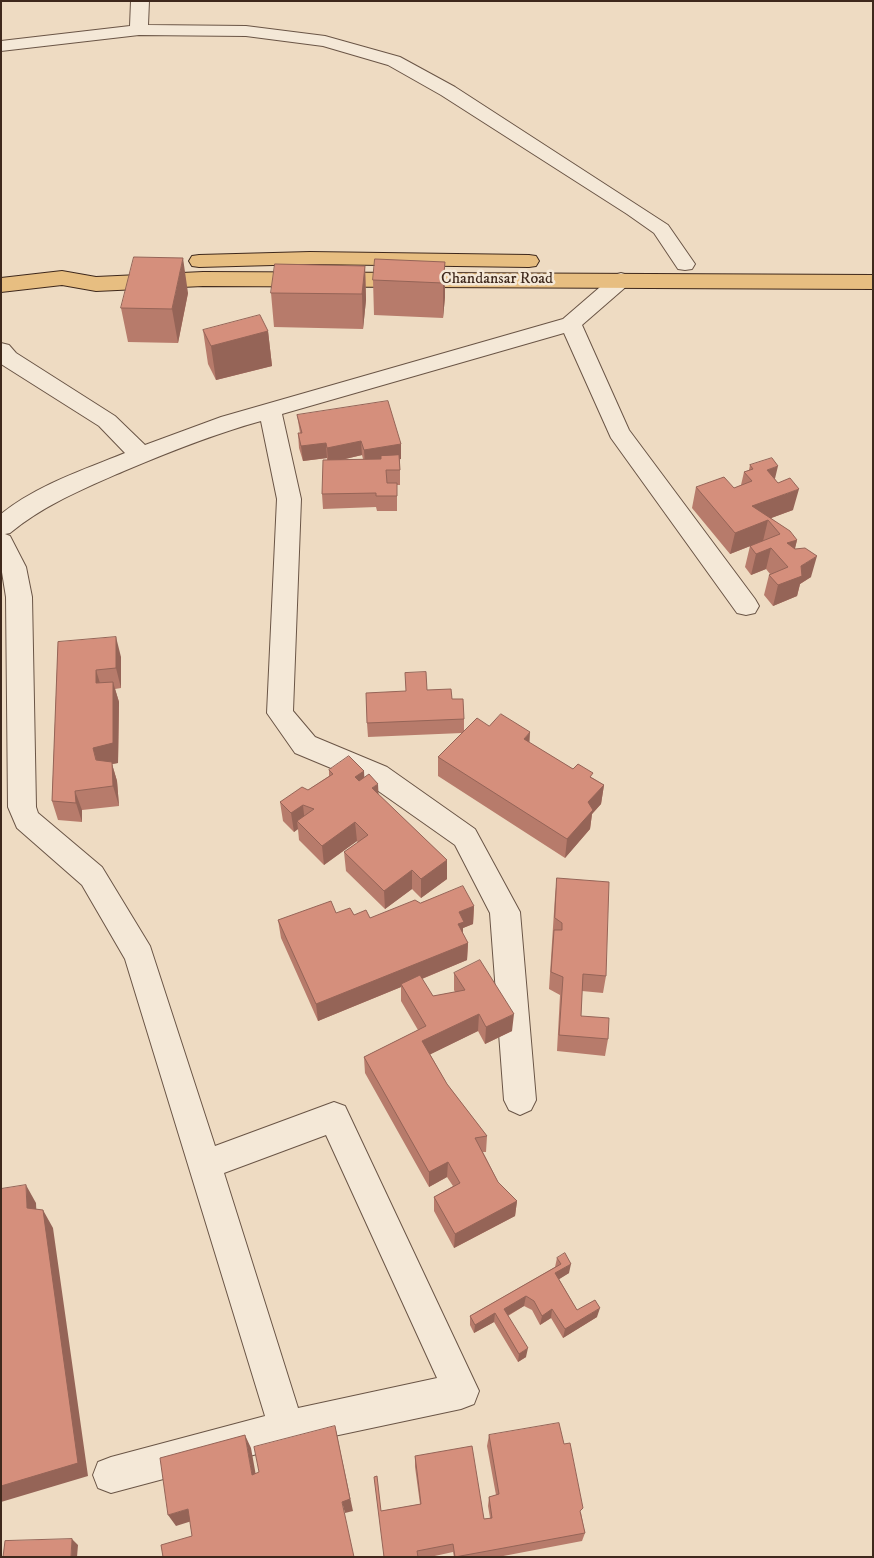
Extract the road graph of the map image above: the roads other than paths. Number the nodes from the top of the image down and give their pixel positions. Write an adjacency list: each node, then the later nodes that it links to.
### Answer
1 (140, 1): 2 (street)
2 (139, 30): 3 (street); 4 (street)
3 (1, 46)
4 (685, 264): 6 (main road); 7 (main road)
5 (873, 264): 6 (main road)
6 (830, 273): 8 (main road, Chandansar Road); 9 (main road, Chandansar Road)
7 (62, 278): 8 (main road, Chandansar Road); 10 (main road, Chandansar Road)
8 (621, 280): 11 (street)
9 (873, 282)
10 (1, 285)
11 (571, 324): 13 (street); 17 (street)
12 (1, 350): 14 (street)
13 (270, 410): 14 (street); 18 (street)
14 (141, 455): 15 (street)
15 (1, 527)
16 (1, 542): 19 (street)
17 (746, 606)
18 (520, 1100)
19 (205, 1165): 20 (street); 20 (street)
20 (287, 1428): 21 (street)
21 (111, 1475)

